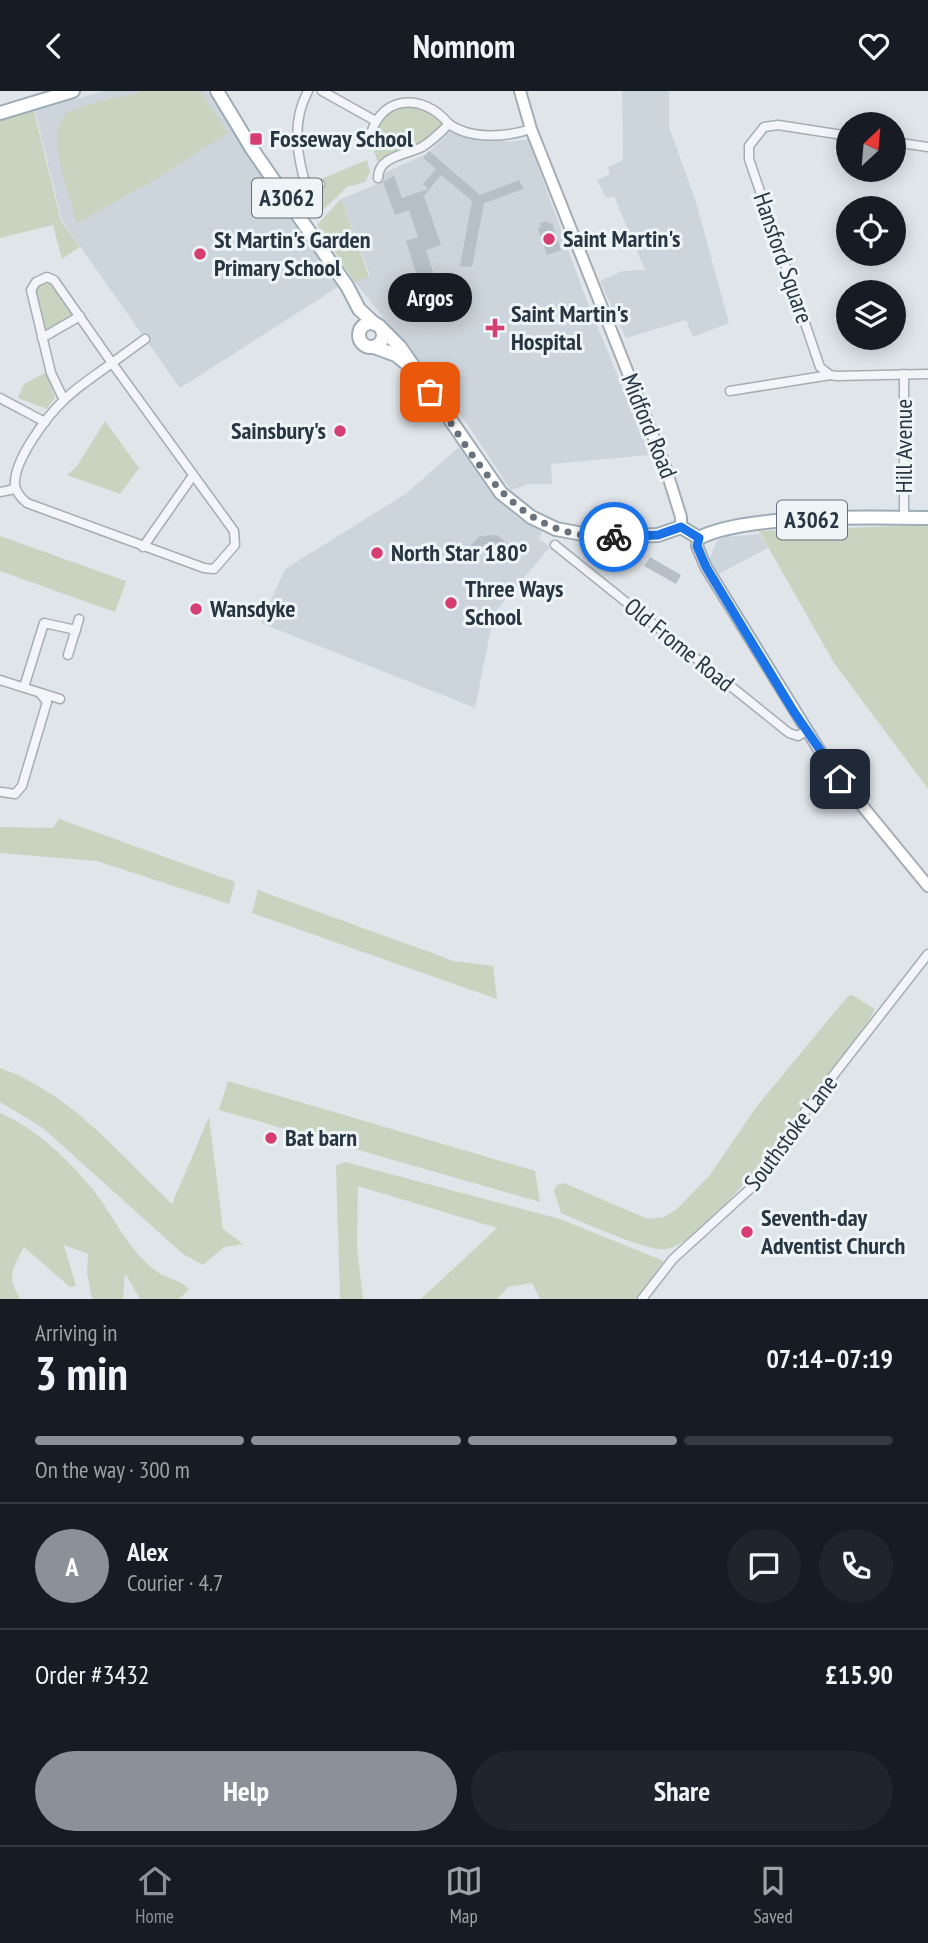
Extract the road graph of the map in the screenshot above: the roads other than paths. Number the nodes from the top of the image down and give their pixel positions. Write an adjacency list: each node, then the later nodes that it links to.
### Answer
1 (69, 91): 9 (main road)
2 (217, 91): 8 (main road, A3062)
3 (225, 91): 8 (main road, A3062)
4 (308, 91): 19 (street)
5 (322, 91): 10 (street)
6 (520, 91): 12 (main road, Midford Road)
7 (408, 95): 10 (street); 11 (street)
8 (229, 108): 21 (main road, A3062)
9 (0, 113)
10 (374, 120): 14 (street)
11 (449, 124): 12 (street); 17 (street)
12 (531, 129): 42 (main road, Midford Road)
13 (836, 134): 31 (street, Hansford Square)
14 (369, 143)
15 (906, 144): 16 (street)
16 (928, 147)
17 (378, 178)
18 (320, 184): 19 (street)
19 (306, 189): 20 (street)
20 (295, 194)
21 (347, 286): 23 (main road, A3062); 24 (main road, A3062)
22 (80, 316): 25 (street); 25 (street); 28 (street)
23 (377, 325): 24 (main road); 27 (main road); 29 (main road, A3062)
24 (359, 331): 27 (main road)
25 (42, 338): 35 (street)
26 (145, 339): 28 (street)
27 (374, 347): 29 (main road, A3062)
28 (112, 363): 35 (street); 37 (street)
29 (416, 373): 42 (main road, A3062)
30 (928, 374): 32 (street)
31 (830, 375): 32 (street); 33 (street)
32 (904, 375): 40 (street, Hill Avenue)
33 (730, 391)
34 (0, 398): 36 (street)
35 (64, 400): 36 (street)
36 (45, 422): 38 (street)
37 (192, 477): 45 (street); 45 (street)
38 (15, 489): 39 (street); 45 (street)
39 (0, 492)
40 (904, 517): 41 (main road, A3062); 43 (main road, A3062)
41 (928, 518)
42 (681, 527): 43 (main road)
43 (699, 538): 53 (main road)
44 (555, 545): 53 (street, Old Frome Road)
45 (143, 547)
46 (79, 619): 47 (street)
47 (76, 630): 48 (street); 50 (street)
48 (68, 655)
49 (0, 680): 50 (street)
50 (24, 687): 51 (street)
51 (40, 693): 52 (street); 54 (street)
52 (60, 699)
53 (806, 731): 55 (main road)
54 (2, 792)
55 (928, 886)
56 (928, 954): 57 (street, Southstoke Lane)
57 (642, 1299)

